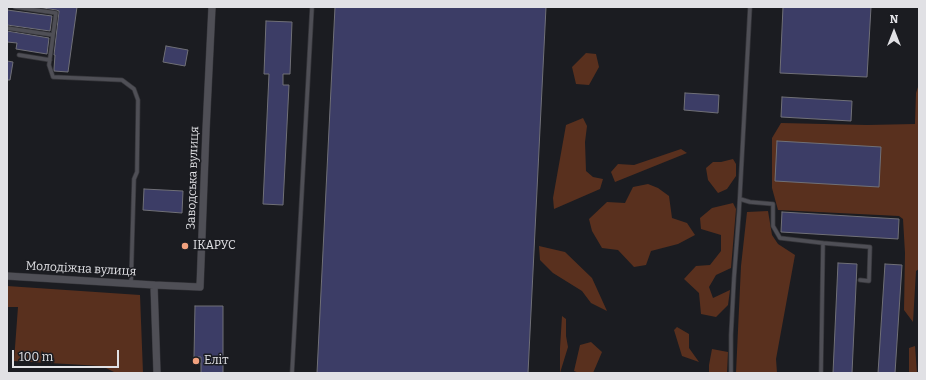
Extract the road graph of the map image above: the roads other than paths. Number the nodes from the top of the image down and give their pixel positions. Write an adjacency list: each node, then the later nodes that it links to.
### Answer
1 (15, 7): 6 (lane)
2 (212, 7): 14 (street, Заводська вулиця)
3 (312, 7): 16 (lane)
4 (750, 7): 9 (lane)
5 (7, 28): 6 (lane)
6 (53, 35): 8 (lane)
7 (19, 56): 8 (lane)
8 (50, 60): 13 (lane)
9 (740, 199): 10 (lane); 17 (lane)
10 (823, 243): 12 (lane); 18 (lane)
11 (7, 276): 13 (street, Молодіжна вулиця)
12 (860, 280)
13 (131, 283): 14 (street, Молодіжна вулиця)
14 (154, 285): 15 (street)
15 (157, 373)
16 (292, 373)
17 (731, 373)
18 (821, 373)

